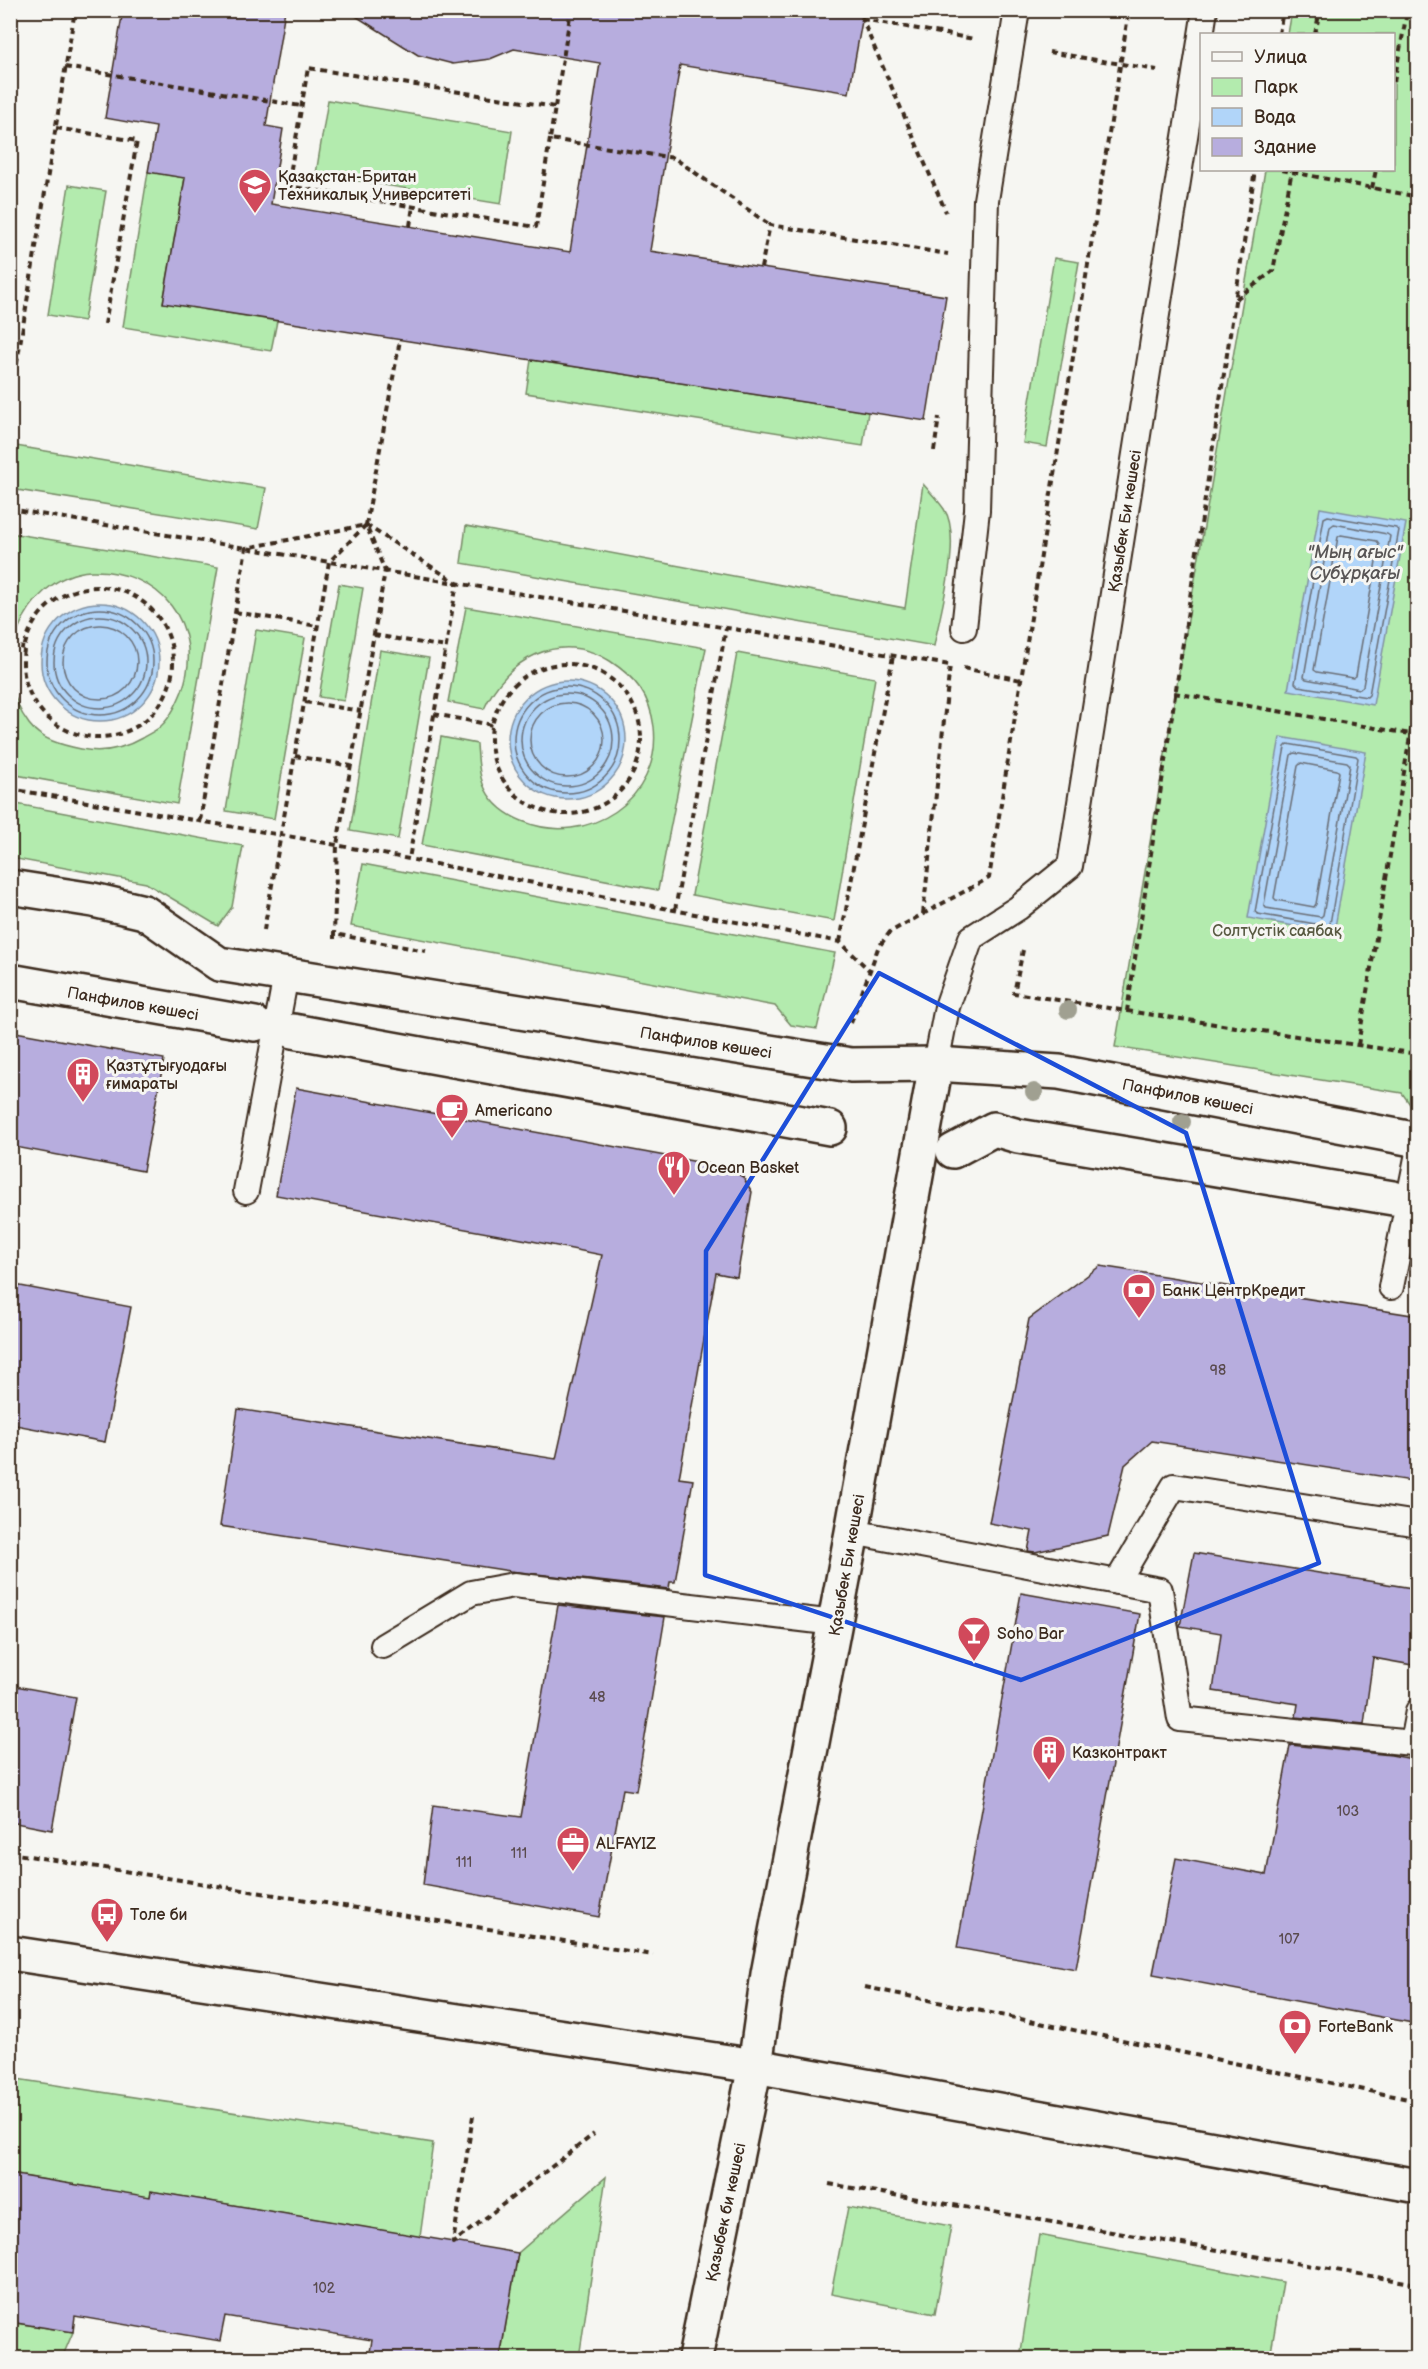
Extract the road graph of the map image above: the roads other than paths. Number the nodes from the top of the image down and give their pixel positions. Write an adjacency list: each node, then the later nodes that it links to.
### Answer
1 (1017, 10): 5 (lane)
2 (1205, 10): 3 (lane, Қазыбек Би көшесі)
3 (1201, 33)
4 (1200, 42): 11 (lane, Қазыбек Би көшесі)
5 (964, 628)
6 (10, 887): 7 (street, Панфилов көшесі)
7 (286, 975): 11 (street, Панфилов көшесі); 16 (lane)
8 (10, 981): 9 (street, Панфилов көшесі)
9 (255, 1024)
10 (293, 1031): 12 (street)
11 (936, 1064): 13 (street, Панфилов көшесі); 20 (street, Қазыбек Би көшесі)
12 (830, 1128)
13 (1418, 1140)
14 (953, 1151): 17 (street)
15 (1418, 1153): 18 (lane)
16 (246, 1191)
17 (1393, 1198)
18 (1391, 1287)
19 (1418, 1524): 21 (lane)
20 (852, 1532): 21 (lane); 22 (street, Қазыбек Би көшесі)
21 (1118, 1582): 24 (lane)
22 (835, 1623): 23 (lane); 26 (street, Қазыбек Би көшесі)
23 (383, 1646)
24 (1418, 1711)
25 (10, 1953): 26 (street)
26 (755, 2066): 27 (street); 28 (street, Қазыбек би көшесі)
27 (1418, 2187)
28 (695, 2358)

